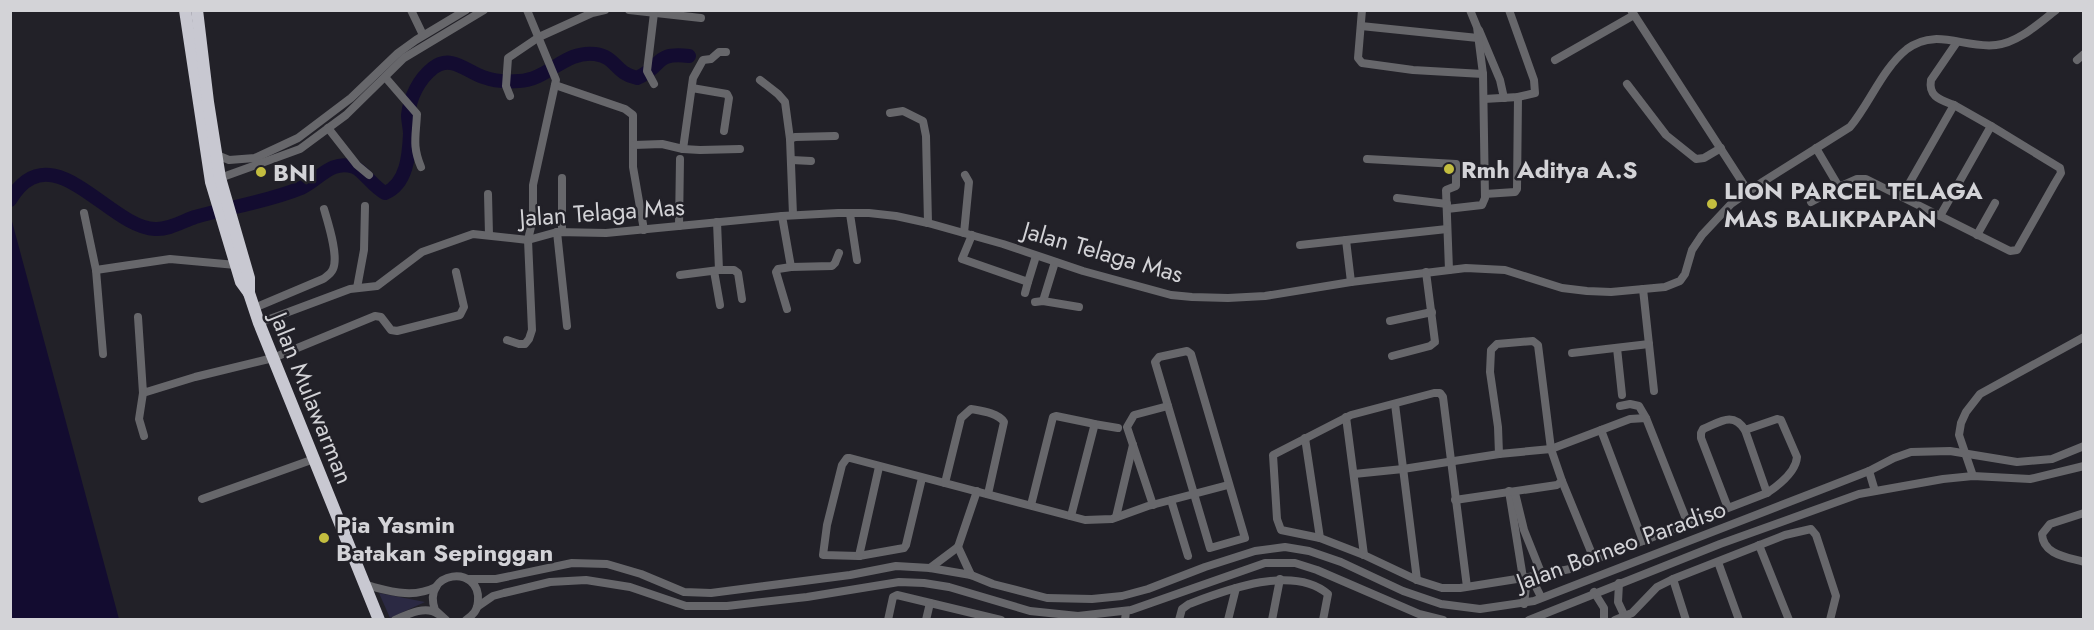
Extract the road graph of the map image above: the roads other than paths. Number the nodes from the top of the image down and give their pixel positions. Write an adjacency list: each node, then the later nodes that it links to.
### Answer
1 (185, 10): 67 (highway, Jalan Mulawarman)
2 (197, 10): 47 (highway, Jalan Mulawarman)
3 (411, 10): 18 (street)
4 (466, 10): 18 (street)
5 (484, 10): 25 (street)
6 (527, 10): 19 (street)
7 (605, 10): 19 (street)
8 (629, 10): 13 (street)
9 (1362, 10): 16 (street)
10 (1470, 10): 17 (street)
11 (1509, 10): 33 (street)
12 (2056, 10): 21 (street, Jalan Telaga Mas)
13 (654, 13): 15 (street); 28 (street)
14 (1633, 13): 23 (street); 43 (street)
15 (701, 18)
16 (1361, 26): 20 (street); 24 (street)
17 (1477, 27): 20 (street); 32 (street)
18 (423, 35): 50 (street)
19 (539, 36): 27 (street); 31 (street)
20 (1478, 38): 24 (street)
21 (1957, 42): 35 (street); 44 (street, Jalan Telaga Mas)
22 (726, 52): 30 (street)
23 (1555, 60)
24 (1483, 74): 34 (street)
25 (385, 77): 38 (street); 54 (street)
26 (760, 80): 41 (street)
27 (555, 82): 42 (street); 86 (street)
28 (652, 83)
29 (1627, 84): 43 (street)
30 (692, 88): 39 (street); 45 (street)
31 (510, 96)
32 (1504, 98): 33 (street); 34 (street)
33 (1518, 98): 62 (street)
34 (1484, 99): 62 (street)
35 (1954, 105): 37 (street); 63 (street)
36 (890, 112): 77 (street)
37 (1991, 126): 75 (street); 85 (street)
38 (328, 128): 50 (street); 55 (street)
39 (724, 131)
40 (835, 136): 41 (street)
41 (790, 139): 51 (street)
42 (634, 145): 45 (street); 80 (street)
43 (1720, 148): 60 (street)
44 (1816, 148): 59 (street); 60 (street, Jalan Telaga Mas)
45 (683, 149): 46 (street)
46 (740, 149)
47 (217, 155): 53 (street); 57 (highway, Jalan Mulawarman)
48 (680, 159): 78 (street)
49 (1367, 159): 69 (street)
50 (259, 160): 53 (street)
51 (792, 160): 52 (street); 73 (street)
52 (811, 161)
53 (249, 163): 57 (street)
54 (421, 167)
55 (369, 175)
56 (965, 175): 83 (street)
57 (220, 178): 67 (highway, Jalan Mulawarman)
58 (562, 178): 82 (street)
59 (1839, 187): 63 (street); 65 (street)
60 (1748, 191): 104 (street, Jalan Telaga Mas)
61 (488, 194): 84 (street)
62 (1485, 194): 69 (street)
63 (1902, 196): 75 (street)
64 (1397, 198): 69 (street)
65 (1811, 202)
66 (1995, 203): 85 (street)
67 (222, 204): 81 (highway, Jalan Mulawarman)
68 (365, 206): 103 (street)
69 (1447, 207): 79 (street)
70 (324, 208): 110 (street)
71 (84, 213): 95 (street)
72 (850, 214): 73 (street, Jalan Telaga Mas); 77 (street, Jalan Telaga Mas); 91 (street)
73 (793, 215): 74 (street, Jalan Telaga Mas)
74 (783, 216): 76 (street, Jalan Telaga Mas); 94 (street)
75 (1941, 216): 85 (street)
76 (717, 222): 78 (street, Jalan Telaga Mas); 97 (street)
77 (928, 223): 83 (street, Jalan Telaga Mas)
78 (678, 226): 80 (street, Jalan Telaga Mas)
79 (1448, 229): 87 (street); 96 (street)
80 (644, 230): 82 (street, Jalan Telaga Mas)
81 (230, 231): 93 (highway, Jalan Mulawarman); 105 (highway, Jalan Mulawarman)
82 (559, 232): 86 (street, Jalan Telaga Mas); 116 (street)
83 (968, 234): 90 (street, Jalan Telaga Mas); 101 (street)
84 (489, 235): 86 (street, Jalan Telaga Mas); 103 (street, Jalan Telaga Mas)
85 (1977, 235)
86 (528, 240): 118 (street)
87 (1346, 240): 88 (street); 102 (street)
88 (1300, 245)
89 (839, 252): 94 (street)
90 (1036, 256): 92 (street, Jalan Telaga Mas); 101 (street)
91 (857, 260)
92 (1054, 262): 102 (street, Jalan Telaga Mas); 109 (street)
93 (236, 265): 95 (street); 105 (highway, Jalan Mulawarman)
94 (791, 267): 111 (street)
95 (96, 270): 122 (street)
96 (1449, 270): 99 (street, Jalan Telaga Mas); 104 (street, Jalan Telaga Mas)
97 (717, 271): 100 (street); 107 (street); 108 (street)
98 (456, 272): 124 (street)
99 (1426, 272): 102 (street, Jalan Telaga Mas); 112 (street)
100 (680, 275)
101 (1028, 282): 106 (street)
102 (1351, 282)
103 (357, 288): 115 (street, Jalan Telaga Mas)
104 (1643, 289): 119 (street)
105 (249, 293): 110 (highway, Jalan Mulawarman)
106 (1025, 293)
107 (742, 299)
108 (720, 305)
109 (1079, 307)
110 (254, 308): 115 (highway, Jalan Mulawarman)
111 (787, 309)
112 (1432, 312): 114 (street); 123 (street)
113 (138, 317): 126 (street)
114 (1390, 321)
115 (259, 323): 124 (highway, Jalan Mulawarman)
116 (567, 326)
117 (2084, 337): 142 (street)
118 (507, 340)
119 (1649, 344): 120 (street); 125 (street)
120 (1617, 348): 121 (street); 127 (street)
121 (1572, 353)
122 (103, 354)
123 (1392, 356)
124 (273, 358): 126 (street); 144 (highway, Jalan Mulawarman)
125 (1654, 391)
126 (143, 393): 137 (street)
127 (1622, 395)
128 (1395, 404): 131 (street); 145 (street); 148 (street)
129 (1620, 405): 132 (street)
130 (1168, 406): 139 (street); 155 (street); 161 (street)
131 (1346, 417): 138 (street); 150 (street)
132 (1646, 418): 135 (street); 171 (street)
133 (1094, 424): 134 (street); 165 (street); 169 (street)
134 (1118, 428)
135 (1601, 430): 141 (street); 173 (street)
136 (1745, 430): 159 (street); 159 (street); 167 (street)
137 (144, 436)
138 (1305, 438): 172 (street); 172 (street)
139 (1133, 444): 166 (street); 170 (street)
140 (2084, 446): 142 (street, Jalan Borneo Paradiso)
141 (1551, 449): 143 (street); 143 (street); 153 (street)
142 (1967, 453): 149 (street, Jalan Borneo Paradiso); 151 (street)
143 (1499, 454): 145 (street)
144 (314, 459): 162 (street); 193 (highway, Jalan Mulawarman)
145 (1451, 462): 148 (street); 164 (street)
146 (2084, 466): 151 (street)
147 (879, 467): 152 (street); 178 (street); 178 (street)
148 (1403, 469): 150 (street); 191 (street)
149 (1869, 471): 158 (street); 177 (street, Jalan Borneo Paradiso)
150 (1354, 474): 176 (street)
151 (1973, 476): 158 (street)
152 (922, 478): 154 (street); 178 (street)
153 (1562, 481): 156 (street); 180 (street)
154 (945, 483): 157 (street); 160 (street)
155 (1228, 485): 161 (street); 161 (street)
156 (1511, 490): 164 (street); 186 (street); 187 (street)
157 (977, 491): 160 (street); 175 (street)
158 (1875, 491): 184 (street)
159 (1767, 493): 167 (street)
160 (988, 494): 165 (street)
161 (1193, 494): 163 (street)
162 (202, 499)
163 (1171, 500): 166 (street); 179 (street)
164 (1455, 500): 195 (street)
165 (1031, 505): 169 (street)
166 (1152, 505): 170 (street)
167 (1728, 508): 171 (street)
168 (2084, 513): 182 (street)
169 (1071, 516): 170 (street)
170 (1116, 517)
171 (1688, 524): 173 (street)
172 (1320, 538): 176 (street)
173 (1643, 541): 180 (street)
174 (1760, 545): 181 (street); 229 (street); 230 (street)
175 (958, 547): 183 (street); 185 (street)
176 (1364, 555): 191 (street)
177 (1653, 555): 184 (street); 199 (street, Jalan Borneo Paradiso)
178 (859, 556)
179 (1188, 556)
180 (1594, 559): 186 (street)
181 (1718, 562): 190 (street); 228 (street)
182 (2084, 562)
183 (930, 567): 185 (street, Jalan Borneo Paradiso); 188 (street, Jalan Borneo Paradiso)
184 (1658, 569): 192 (street)
185 (971, 575): 200 (street, Jalan Borneo Paradiso)
186 (1538, 575): 187 (street); 199 (street)
187 (1523, 578): 195 (street); 203 (street)
188 (468, 579): 194 (street, Jalan Borneo Paradiso); 205 (street)
189 (1280, 579): 196 (street); 221 (street); 222 (street)
190 (1672, 579): 212 (street); 227 (street)
191 (1417, 580): 195 (street)
192 (1619, 583): 198 (street); 201 (street)
193 (366, 585): 194 (street, Jalan Borneo Paradiso); 213 (highway, Jalan Mulawarman)
194 (436, 587): 210 (street)
195 (1467, 587)
196 (1236, 588): 219 (street); 220 (street)
197 (1403, 591): 200 (street, Jalan Borneo Paradiso); 203 (street, Jalan Borneo Paradiso); 204 (street)
198 (1594, 592): 206 (street); 224 (street)
199 (1541, 597): 203 (street, Jalan Borneo Paradiso)
200 (1064, 598): 207 (street)
201 (1618, 602): 206 (street); 212 (street)
202 (930, 603): 209 (street); 216 (street); 217 (street)
203 (1524, 604)
204 (1399, 605): 208 (street); 223 (street)
205 (477, 607): 207 (street); 215 (street)
206 (1604, 608): 225 (street)
207 (1065, 615): 211 (street)
208 (1125, 615): 211 (street)
209 (968, 616): 218 (street)
210 (442, 617): 214 (street)
211 (1102, 617)
212 (1625, 618): 226 (street)
213 (379, 620)
214 (395, 620)
215 (466, 620)
216 (888, 620)
217 (926, 620)
218 (1001, 620)
219 (1179, 620)
220 (1228, 620)
221 (1272, 620)
222 (1323, 620)
223 (1443, 620)
224 (1529, 620)
225 (1604, 620)
226 (1615, 620)
227 (1686, 620)
228 (1739, 620)
229 (1789, 620)
230 (1830, 620)

